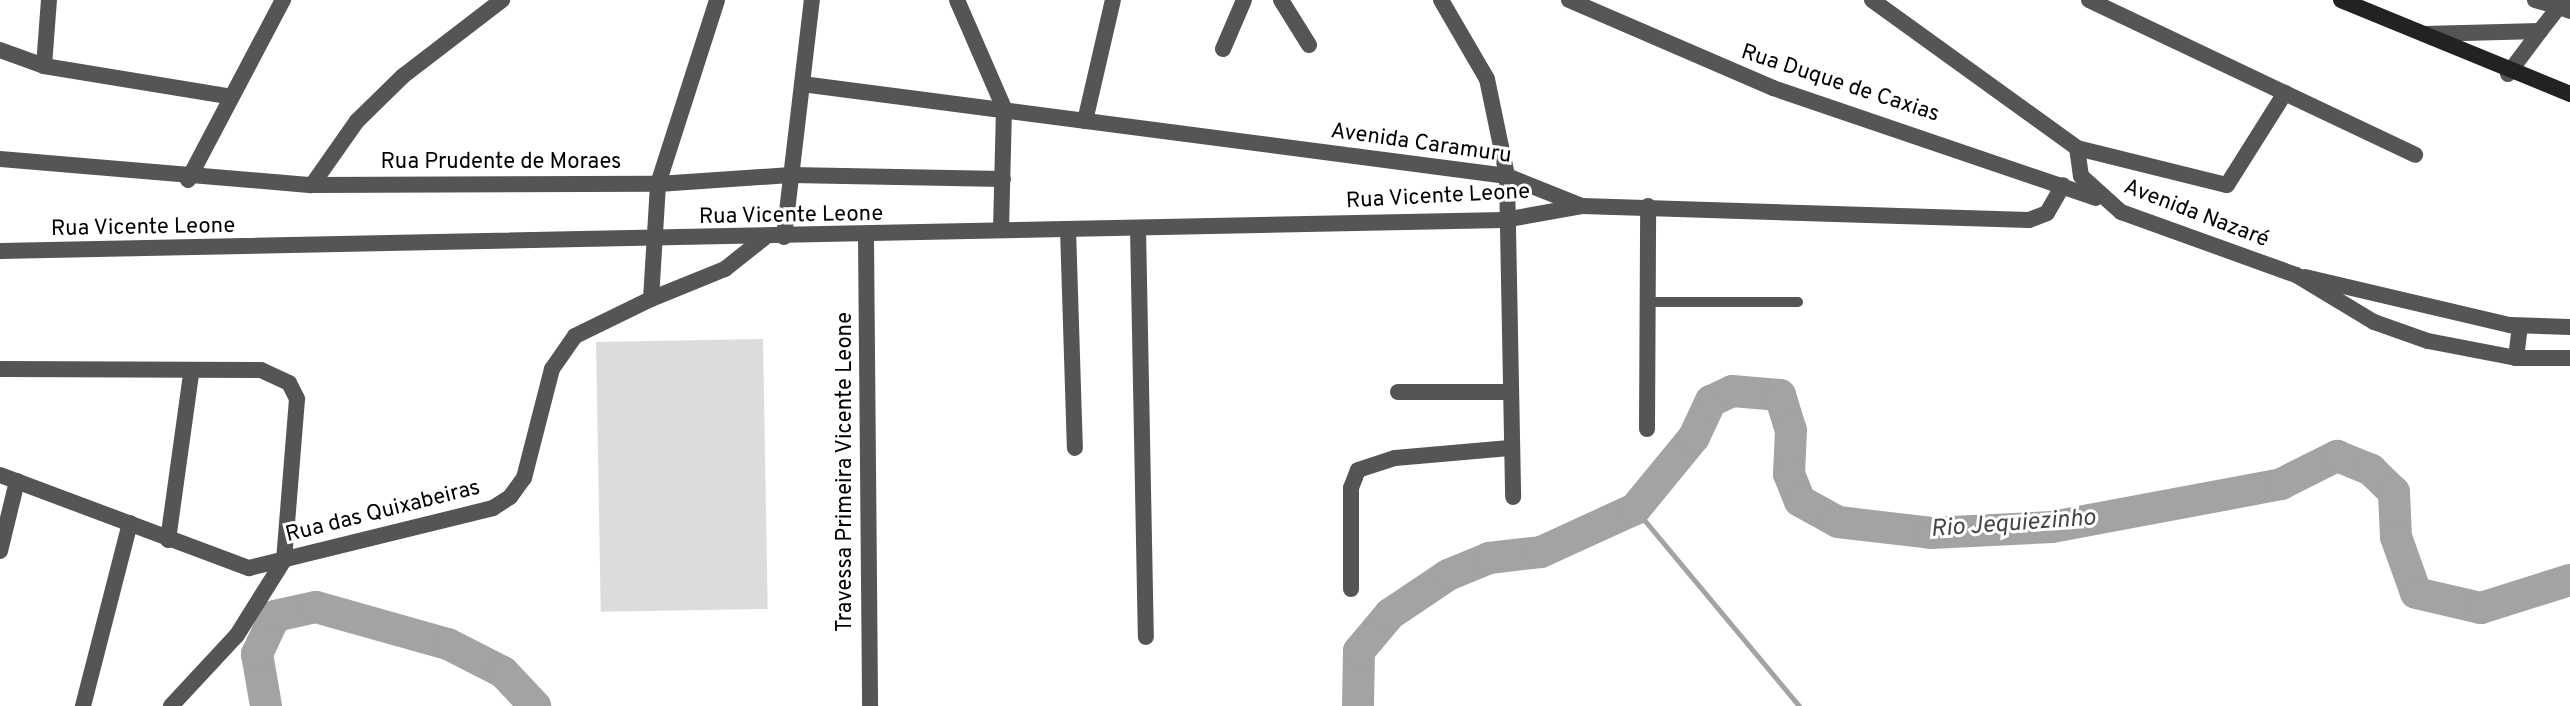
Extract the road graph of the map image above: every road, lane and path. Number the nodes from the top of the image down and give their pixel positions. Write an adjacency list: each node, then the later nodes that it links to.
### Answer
1 (49, 0): 22 (street)
2 (283, 0): 27 (street)
3 (502, 0): 38 (street)
4 (717, 0): 37 (street)
5 (812, 0): 24 (street)
6 (957, 0): 28 (street)
7 (1113, 0): 29 (street)
8 (1244, 0): 20 (street)
9 (1281, 0): 19 (street)
10 (1441, 0): 34 (street)
11 (1569, 0): 39 (street, Rua Duque de Caxias)
12 (1872, 0): 30 (street)
13 (2089, 0): 25 (street)
14 (2341, 0): 18 (main road)
15 (2535, 0): 16 (street)
16 (2564, 6): 17 (street)
17 (2540, 31): 18 (street); 23 (street)
18 (2424, 34): 23 (main road)
19 (1309, 45)
20 (1223, 49)
21 (0, 50): 22 (street)
22 (44, 66): 27 (street)
23 (2508, 74): 26 (main road)
24 (802, 84): 28 (street, Avenida Caramuru); 33 (street)
25 (2285, 93): 30 (street); 31 (street)
26 (2570, 94)
27 (228, 96): 36 (street)
28 (1004, 108): 29 (street, Avenida Caramuru); 35 (street)
29 (1085, 121): 34 (street, Avenida Caramuru)
30 (2077, 148): 40 (street, Avenida Nazaré)
31 (2415, 155)
32 (5, 161): 36 (street, Rua Prudente de Moraes)
33 (791, 175): 35 (street, Rua Prudente de Moraes); 37 (street, Rua Prudente de Moraes); 47 (street)
34 (1507, 176): 41 (street, Avenida Caramuru); 43 (street)
35 (1003, 179): 45 (street)
36 (188, 180): 38 (street, Rua Prudente de Moraes)
37 (658, 184): 38 (street, Rua Prudente de Moraes); 50 (street)
38 (312, 185)
39 (2063, 185): 40 (street, Rua Duque de Caxias); 42 (street, Avenida Caramuru)
40 (2101, 200): 52 (street, Avenida Nazaré)
41 (1582, 206): 42 (street, Avenida Caramuru); 43 (street, Rua Vicente Leone)
42 (1648, 206): 54 (street)
43 (1504, 220): 44 (street, Rua Vicente Leone); 63 (street)
44 (1138, 228): 46 (street, Rua Vicente Leone); 75 (street)
45 (1001, 229): 46 (street, Rua Vicente Leone); 49 (street, Rua Vicente Leone)
46 (1068, 229): 65 (street)
47 (784, 237): 48 (street, Rua Vicente Leone); 49 (street, Rua Vicente Leone)
48 (764, 238): 50 (street, Rua Vicente Leone); 53 (street, Rua das Quixabeiras)
49 (866, 238): 78 (street, Travessa Primeira Vicente Leone)
50 (656, 240): 51 (street, Rua Vicente Leone); 53 (street)
51 (0, 251)
52 (2296, 275): 56 (street); 58 (street, Avenida Nazaré)
53 (651, 299): 73 (street, Rua das Quixabeiras)
54 (1647, 302): 55 (lane); 64 (street)
55 (1798, 302)
56 (2520, 326): 57 (street); 58 (street)
57 (2570, 327)
58 (2516, 358): 59 (street, Avenida Nazaré)
59 (2570, 358)
60 (0, 369): 61 (street)
61 (191, 374): 71 (street); 73 (street)
62 (1398, 392): 63 (street)
63 (1509, 392): 66 (street)
64 (1647, 429)
65 (1075, 448)
66 (1510, 448): 69 (street); 74 (street)
67 (0, 475): 68 (street, Rua das Quixabeiras)
68 (17, 481): 70 (street, Rua das Quixabeiras); 72 (street)
69 (1513, 497)
70 (130, 523): 71 (street, Rua das Quixabeiras); 76 (street)
71 (168, 540): 73 (street, Rua das Quixabeiras)
72 (0, 551)
73 (284, 560): 77 (street)
74 (1351, 589)
75 (1146, 637)
76 (83, 706)
77 (171, 706)
78 (870, 706)

